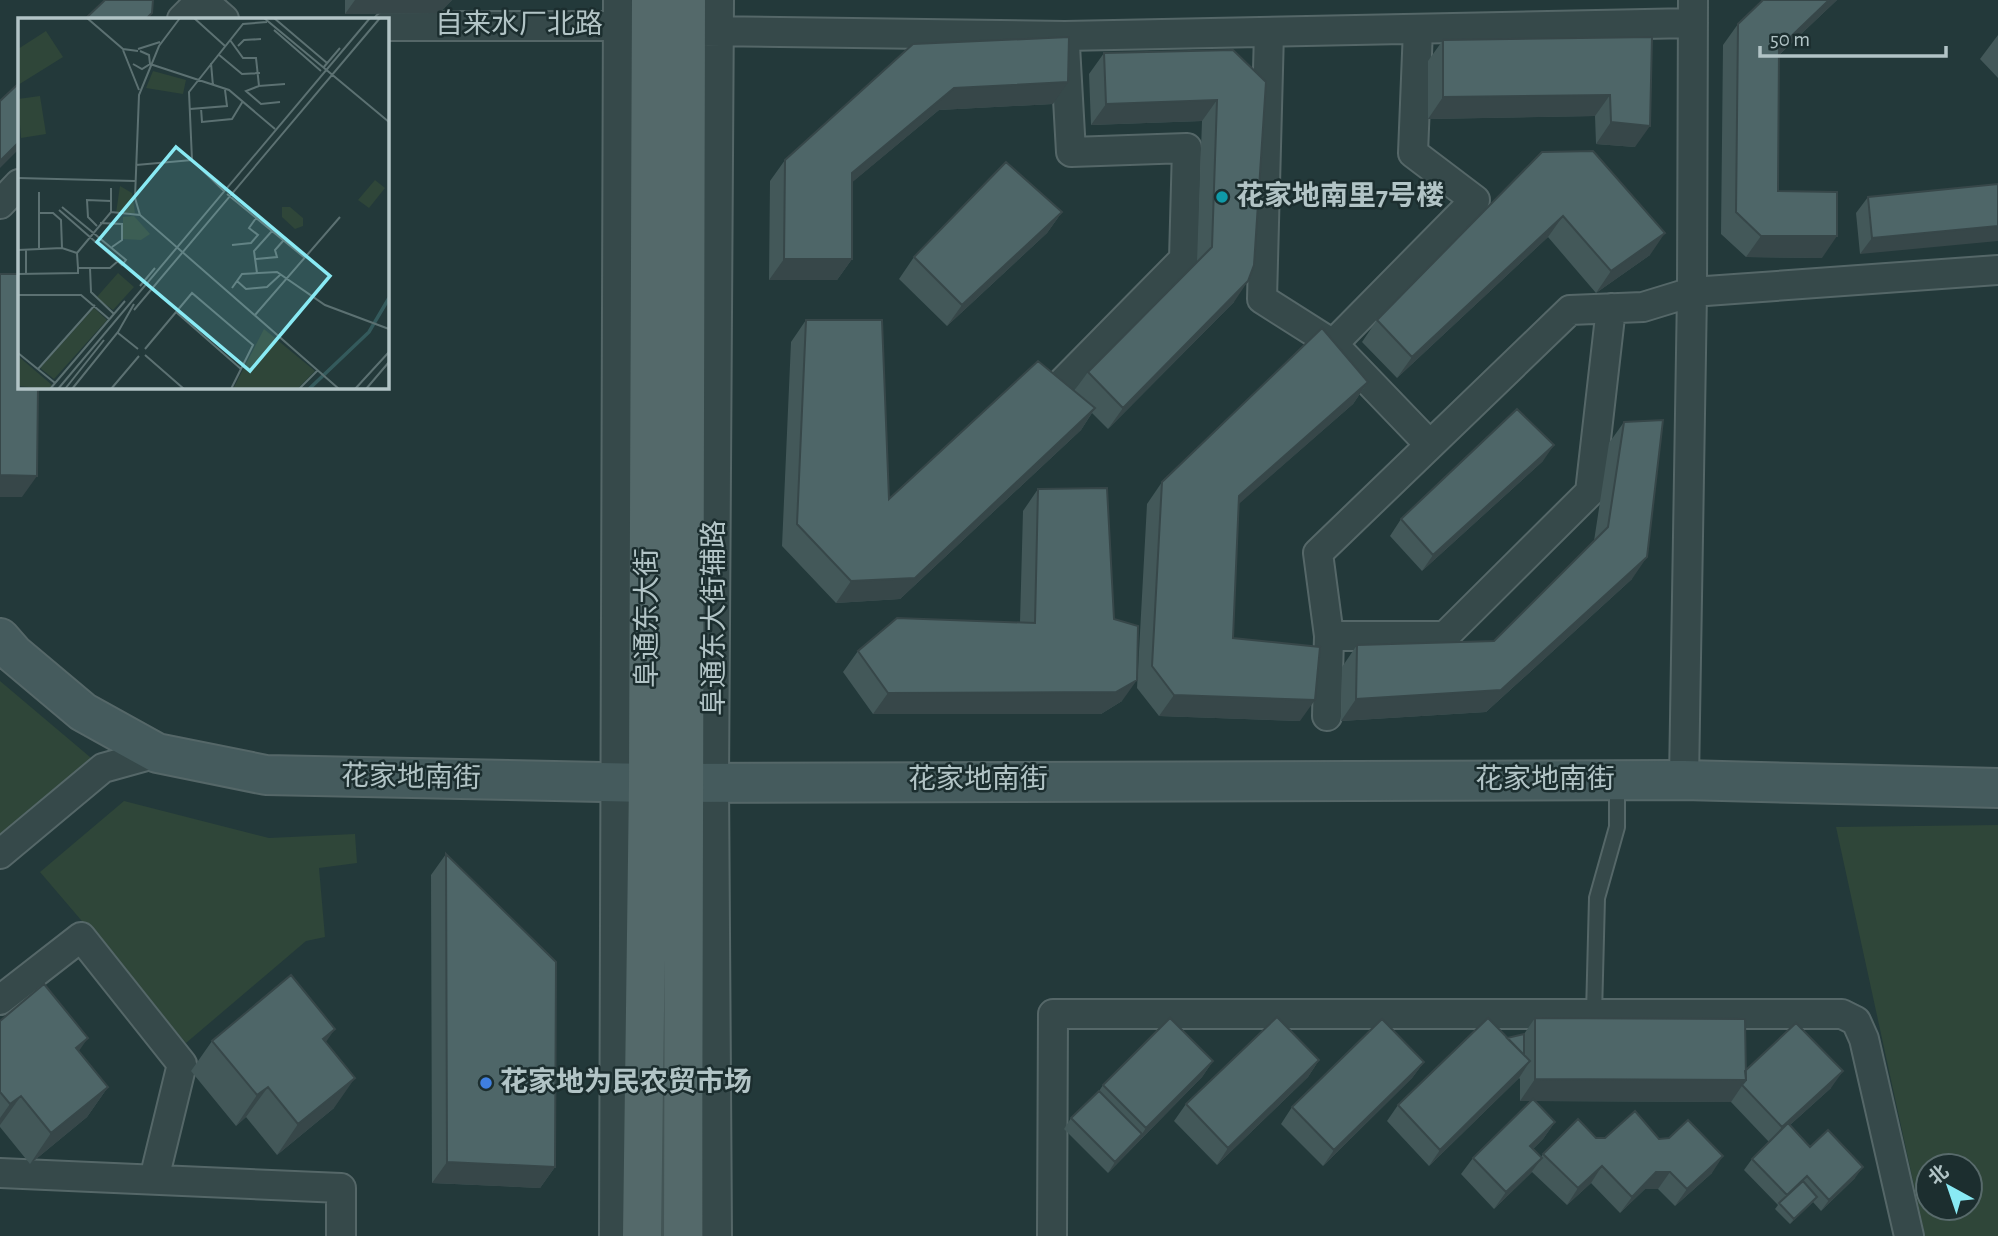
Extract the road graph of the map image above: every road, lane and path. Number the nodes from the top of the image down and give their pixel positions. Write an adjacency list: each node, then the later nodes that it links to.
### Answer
1 (201, 0): 5 (street); 6 (street)
2 (719, 0): 4 (street)
3 (1693, 12): 8 (street, 自来水厂北路); 14 (street)
4 (661, 16): 7 (street, 自来水厂北路); 10 (street, 自来水厂北路); 25 (main road, 阜通东大街); 26 (main road, 阜通东大街)
5 (182, 18)
6 (223, 18)
7 (388, 26)
8 (1418, 29): 9 (street, 自来水厂北路); 16 (street)
9 (1269, 32): 10 (street, 自来水厂北路); 16 (street)
10 (1065, 36): 17 (street)
11 (18, 185): 12 (street)
12 (0, 204)
13 (1998, 270): 14 (street)
14 (1692, 292): 15 (street); 24 (street)
15 (1611, 308): 18 (street); 19 (street)
16 (1332, 344): 18 (street)
17 (1054, 391)
18 (1430, 445): 19 (street)
19 (1329, 636): 21 (street)
20 (0, 638): 22 (street, 花家地南街)
21 (1327, 716)
22 (157, 753): 26 (street, 花家地南街); 28 (street)
23 (1617, 780): 24 (street, 花家地南街); 25 (street, 花家地南街); 30 (lane)
24 (1684, 780): 27 (street, 花家地南街)
25 (699, 781): 26 (street, 花家地南街); 35 (main road, 阜通东大街); 36 (street)
26 (632, 782): 33 (main road, 阜通东大街)
27 (1998, 788)
28 (0, 855)
29 (0, 1000): 32 (street)
30 (1594, 1014): 37 (street); 38 (street)
31 (0, 1173): 32 (street)
32 (154, 1180): 34 (street)
33 (633, 1231)
34 (341, 1236)
35 (683, 1236)
36 (718, 1236)
37 (1052, 1236)
38 (1909, 1236)

